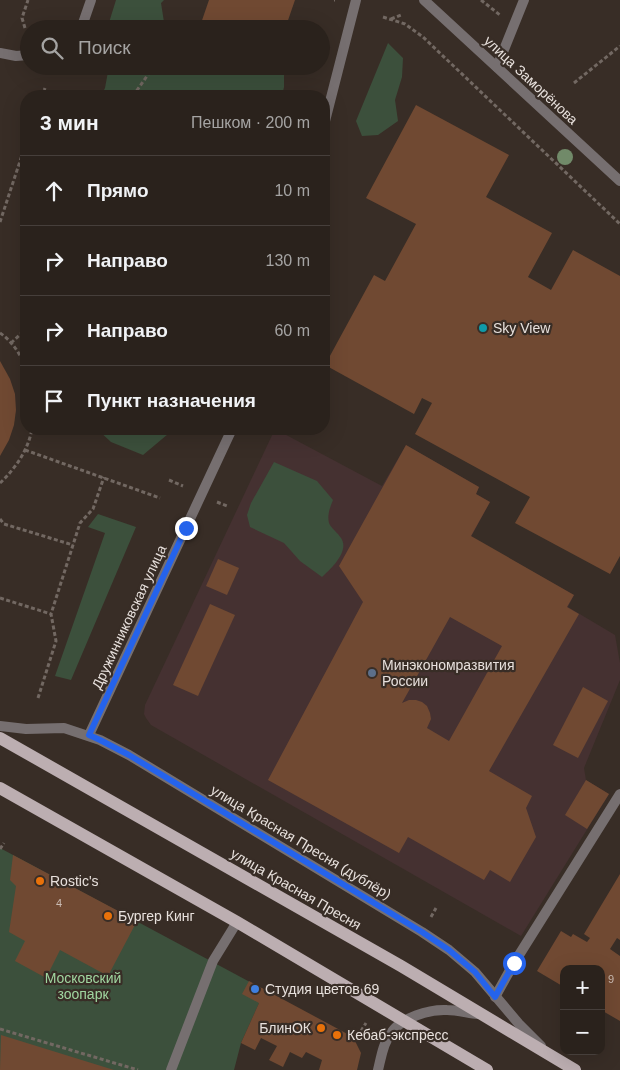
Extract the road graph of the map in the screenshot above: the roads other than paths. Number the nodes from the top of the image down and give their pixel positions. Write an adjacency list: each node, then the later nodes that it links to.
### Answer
1 (91, 0): 5 (street)
2 (356, 0): 9 (street)
3 (424, 0): 8 (street, улица Заморёнова)
4 (524, 0): 8 (street)
5 (83, 20)
6 (0, 53): 7 (street)
7 (20, 56)
8 (497, 67): 10 (street, улица Заморёнова)
9 (330, 102)
10 (620, 180)
11 (229, 435): 13 (street, Дружинниковская улица)
12 (0, 726): 13 (street, улица Красная Пресня (дублёр))
13 (89, 735): 18 (street, улица Красная Пресня (дублёр))
14 (0, 738): 19 (main road, улица Красная Пресня)
15 (0, 788): 17 (main road)
16 (620, 794): 18 (street)
17 (237, 922): 20 (main road); 22 (street)
18 (495, 997): 21 (street, улица Красная Пресня (дублёр))
19 (484, 1015): 20 (street); 21 (main road, улица Красная Пресня)
20 (404, 1020): 23 (street); 24 (main road)
21 (548, 1054): 25 (main road, улица Красная Пресня)
22 (171, 1070)
23 (378, 1070)
24 (487, 1070)
25 (575, 1070)

